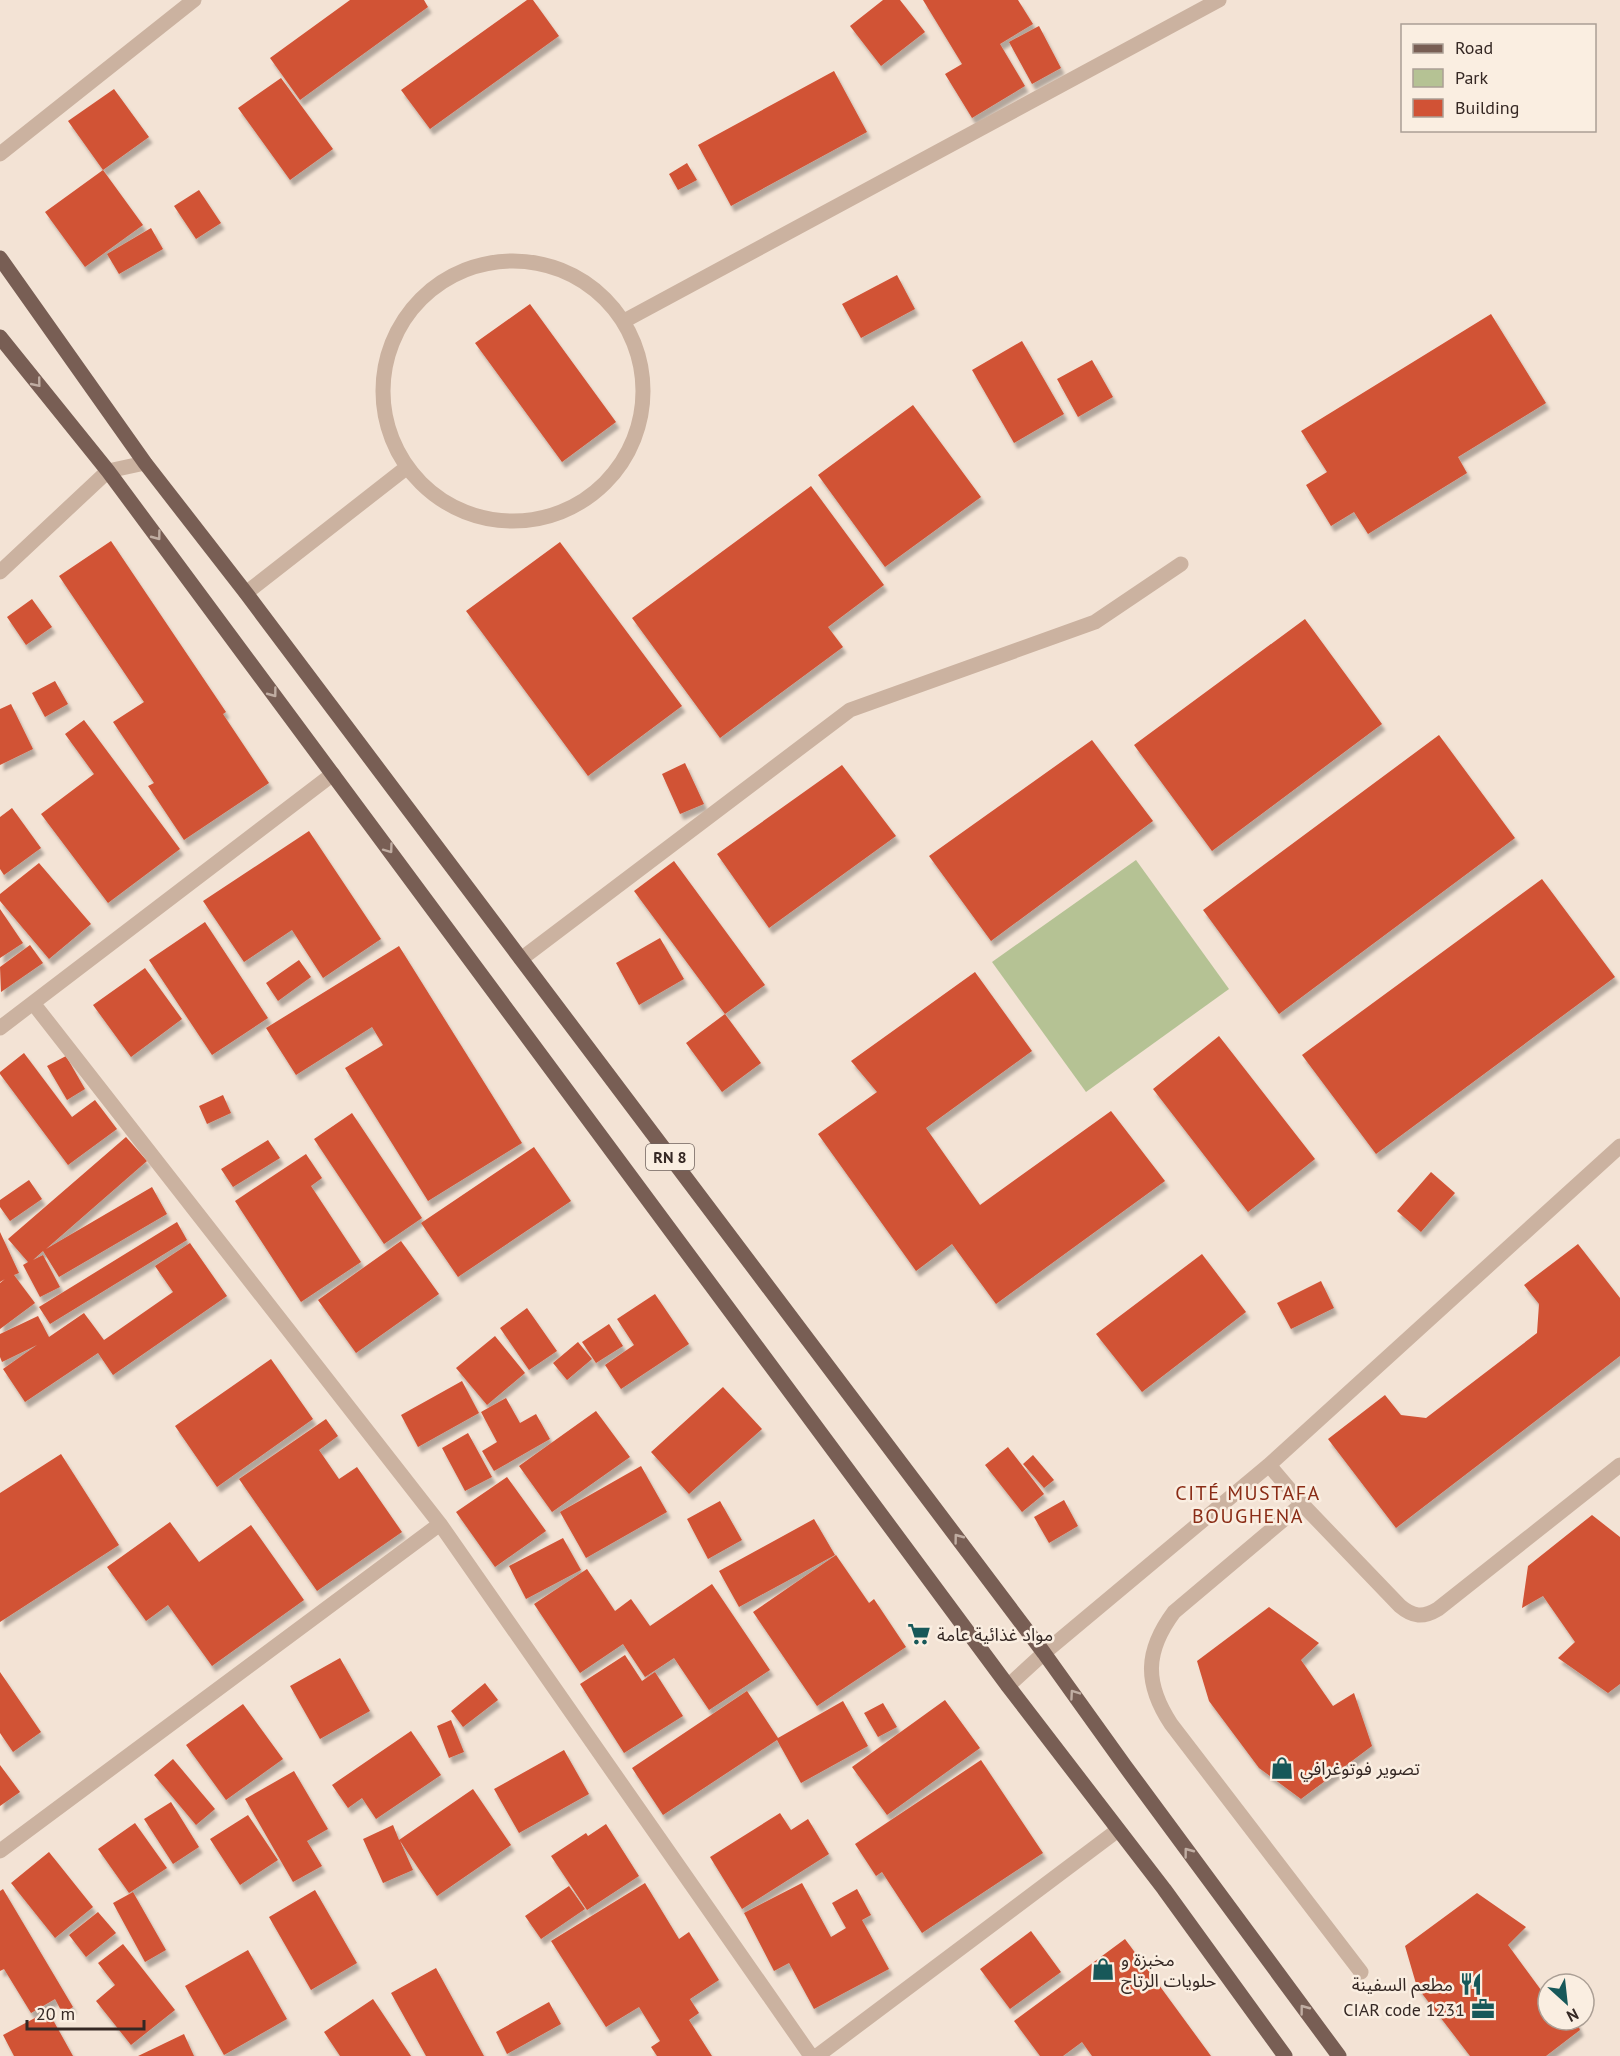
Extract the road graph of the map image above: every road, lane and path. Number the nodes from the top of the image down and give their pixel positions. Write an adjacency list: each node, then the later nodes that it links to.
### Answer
1 (194, 0): 3 (street)
2 (1220, 0): 5 (street)
3 (0, 154)
4 (0, 258): 7 (main road, RN 8)
5 (624, 321): 8 (street); 8 (street)
6 (0, 337): 9 (main road, RN 8, one-way to 9)
7 (145, 463): 9 (street); 12 (main road, RN 8)
8 (406, 468): 12 (street)
9 (108, 471): 11 (street); 13 (main road, RN 8, one-way to 13)
10 (1181, 564): 14 (street)
11 (0, 572)
12 (246, 593): 14 (main road, RN 8)
13 (333, 774): 15 (street); 23 (main road, RN 8, one-way to 23)
14 (520, 959): 22 (main road, RN 8, one-way to 14)
15 (33, 1003): 16 (street); 21 (street)
16 (0, 1028)
17 (1620, 1146): 18 (street)
18 (1269, 1465): 20 (street); 22 (street)
19 (1620, 1465): 20 (street)
20 (1302, 1504): 26 (street)
21 (440, 1524): 25 (street); 27 (street)
22 (1044, 1653): 23 (street); 30 (main road, RN 8, one-way to 22)
23 (1008, 1686): 24 (main road, RN 8)
24 (1119, 1830): 28 (street); 29 (main road, RN 8)
25 (0, 1851)
26 (1361, 1972)
27 (811, 2056)
28 (818, 2056)
29 (1285, 2056)
30 (1339, 2056)

